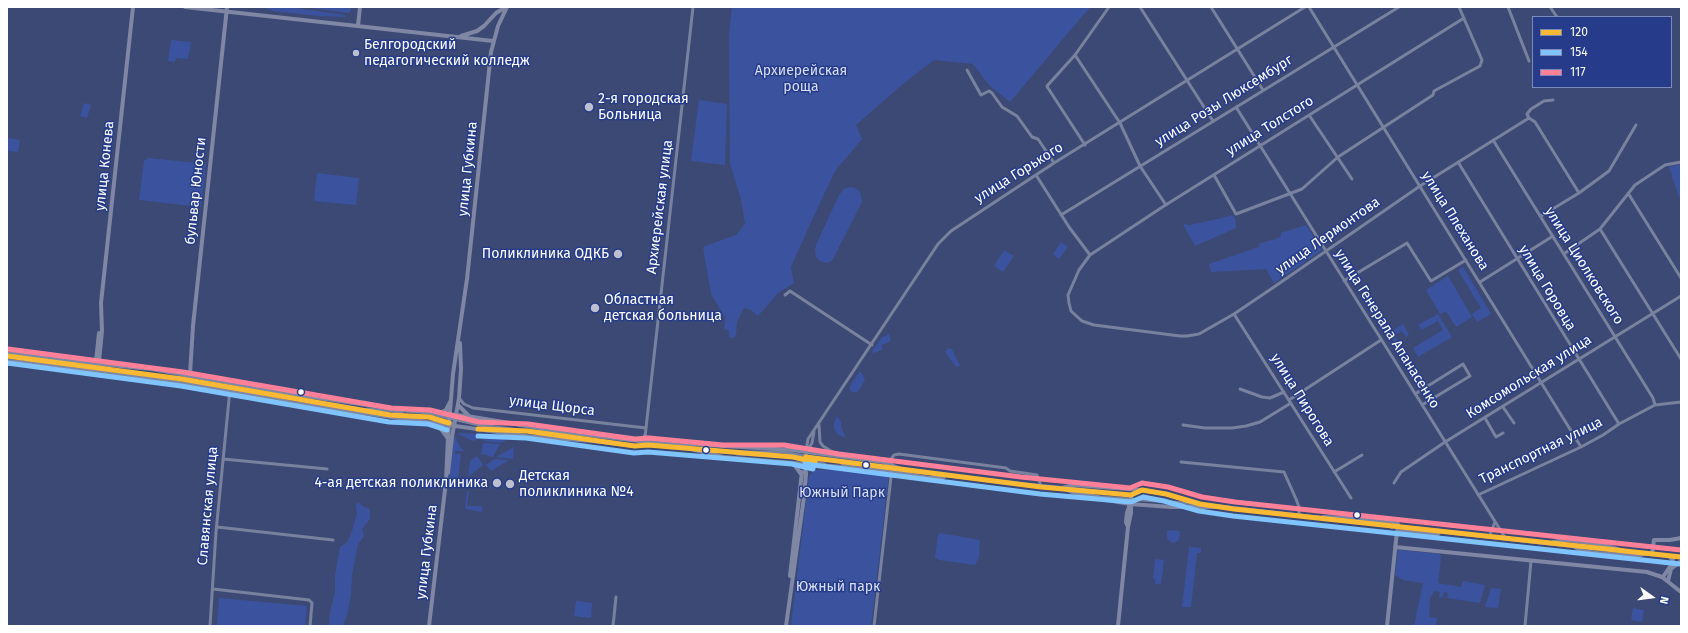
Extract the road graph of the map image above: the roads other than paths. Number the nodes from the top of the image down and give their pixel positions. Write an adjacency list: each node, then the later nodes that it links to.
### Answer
1 (133, 7): 78 (main road, улица Конева)
2 (185, 7): 15 (main road)
3 (360, 7): 18 (main road)
4 (507, 7): 19 (main road); 20 (main road, улица Губкина)
5 (693, 7): 107 (street, Архиерейская улица)
6 (1109, 7): 23 (street)
7 (1140, 7): 26 (street)
8 (1211, 7): 22 (street)
9 (1305, 7): 22 (street, улица Горького)
10 (1309, 7): 21 (street, улица Плеханова)
11 (1399, 7): 21 (street, улица Розы Люксембург)
12 (1459, 7): 17 (street)
13 (1508, 7): 24 (street)
14 (1550, 7): 16 (street)
15 (227, 9): 18 (main road); 81 (main road, бульвар Юности)
16 (1556, 16)
17 (1464, 18): 27 (street, улица Толстого); 36 (street)
18 (358, 26): 19 (main road)
19 (457, 37): 20 (main road)
20 (493, 41): 69 (main road, улица Губкина)
21 (1334, 47): 27 (street, улица Плеханова); 28 (street, улица Розы Люксембург)
22 (1237, 49): 26 (street, улица Горького); 28 (street)
23 (1075, 55): 34 (street); 38 (street)
24 (1529, 61)
25 (967, 70): 43 (street)
26 (1186, 80): 33 (street); 34 (street, улица Горького)
27 (1357, 85): 31 (street, улица Толстого); 36 (street, улица Плеханова)
28 (1264, 90): 30 (street, улица Розы Люксембург)
29 (1553, 100): 32 (street, улица Лермонтова)
30 (1236, 107): 33 (street, улица Розы Люксембург); 39 (street, улица Генерала Апанасенко)
31 (1309, 115): 39 (street, улица Толстого); 40 (street)
32 (1529, 118): 37 (street, улица Лермонтова); 49 (street)
33 (1213, 120): 44 (street, улица Розы Люксембург)
34 (1120, 123): 38 (street, улица Горького); 44 (street)
35 (1636, 125): 49 (street)
36 (1384, 128): 40 (street); 48 (street, улица Плеханова)
37 (1493, 140): 41 (street, улица Лермонтова); 54 (street, улица Циолковского)
38 (1085, 145): 43 (street, улица Горького)
39 (1260, 146): 45 (street, улица Толстого); 51 (street, улица Генерала Апанасенко)
40 (1338, 157): 47 (street); 51 (street)
41 (1458, 162): 48 (street, улица Лермонтова); 60 (street, улица Горовца)
42 (1681, 162): 50 (street)
43 (1054, 163): 46 (street, улица Горького)
44 (1140, 166): 52 (street); 53 (street, улица Розы Люксембург)
45 (1214, 174): 51 (street); 52 (street, улица Толстого)
46 (1036, 176): 53 (street); 72 (street, улица Горького)
47 (1352, 179)
48 (1420, 186): 57 (street, улица Лермонтова); 61 (street, улица Плеханова)
49 (1579, 193): 54 (street)
50 (1628, 193): 55 (street); 62 (street)
51 (1290, 194): 57 (street, улица Генерала Апанасенко)
52 (1166, 204): 59 (street, улица Толстого)
53 (1061, 216): 59 (street)
54 (1541, 216): 56 (street, улица Циолковского)
55 (1600, 229): 58 (street); 68 (street)
56 (1553, 236): 58 (street, улица Циолковского); 60 (street)
57 (1325, 252): 63 (street, улица Генерала Апанасенко); 67 (street, улица Лермонтова)
58 (1565, 253): 70 (street, улица Циолковского)
59 (1090, 255): 67 (street, улица Лермонтова)
60 (1517, 259): 64 (street); 76 (street, улица Горовца)
61 (1466, 260): 63 (street); 64 (street, улица Плеханова)
62 (1681, 278)
63 (1344, 281): 71 (street, улица Генерала Апанасенко)
64 (1480, 282): 83 (street, улица Плеханова)
65 (785, 295): 72 (street)
66 (1681, 296): 68 (street, Комсомольская улица)
67 (1234, 314): 87 (street, улица Пирогова)
68 (1652, 314): 70 (street, Комсомольская улица); 75 (street)
69 (460, 335): 89 (main road, улица Губкина); 90 (main road, улица Губкина)
70 (1615, 337): 76 (street, Комсомольская улица); 95 (street, улица Циолковского)
71 (1380, 340): 88 (street, улица Генерала Апанасенко); 91 (street)
72 (872, 345): 103 (street, улица Горького)
73 (7, 352): 78 (main road)
74 (7, 356): 78 (street, улица Щорса)
75 (1681, 359)
76 (1578, 360): 83 (street, Комсомольская улица); 105 (street, улица Горовца)
77 (7, 361): 79 (main road, улица Щорса)
78 (97, 363): 79 (main road); 80 (main road); 81 (street, улица Щорса); 81 (main road, улица Щорса)
79 (90, 370): 80 (main road, улица Щорса)
80 (103, 372): 81 (main road, улица Щорса)
81 (190, 380): 82 (main road, улица Щорса); 85 (main road, улица Щорса)
82 (223, 383): 84 (main road, улица Щорса); 85 (street)
83 (1542, 383): 96 (street, Комсомольская улица); 117 (street, улица Плеханова)
84 (235, 385): 85 (street); 97 (main road, улица Щорса)
85 (230, 388): 100 (street, улица Щорса); 102 (main road, улица Щорса); 122 (street, Славянская улица)
86 (1240, 389): 87 (street)
87 (1284, 392): 91 (street, улица Пирогова)
88 (1415, 394): 94 (street, улица Генерала Апанасенко); 94 (street)
89 (459, 398): 93 (main road, улица Губкина); 107 (street, улица Щорса)
90 (451, 400): 97 (main road); 100 (main road, улица Губкина)
91 (1290, 401): 106 (street); 129 (street, улица Пирогова)
92 (1681, 402): 95 (street, Транспортная улица)
93 (458, 405): 98 (main road); 101 (main road, улица Губкина)
94 (1422, 405): 115 (street, улица Генерала Апанасенко)
95 (1655, 405): 105 (street, Транспортная улица)
96 (1503, 407): 99 (street, Комсомольская улица); 104 (street)
97 (438, 414): 100 (main road, улица Щорса)
98 (473, 417): 101 (main road, улица Щорса); 110 (main road, улица Щорса)
99 (1485, 418): 111 (street); 115 (street, Комсомольская улица)
100 (450, 420): 101 (main road, улица Щорса); 101 (main road, улица Щорса); 102 (main road, улица Щорса); 113 (main road, улица Губкина)
101 (455, 421): 108 (main road, улица Щорса); 109 (street); 132 (main road, улица Губкина)
102 (426, 422): 113 (main road)
103 (819, 423): 120 (street); 121 (street, улица Горького)
104 (1514, 423)
105 (1619, 424): 117 (street, Транспортная улица)
106 (1183, 425)
107 (646, 428): 112 (street, Архиерейская улица)
108 (478, 429): 109 (street, улица Щорса); 114 (main road, улица Щорса)
109 (527, 431): 110 (street); 114 (street, улица Щорса)
110 (563, 432): 116 (main road, улица Щорса)
111 (1503, 433)
112 (646, 436): 116 (main road); 116 (street, Архиерейская улица)
113 (448, 437): 132 (main road, улица Губкина)
114 (593, 441): 116 (main road, улица Щорса)
115 (1445, 442): 133 (street, Комсомольская улица); 137 (street, улица Генерала Апанасенко)
116 (647, 443): 118 (main road, улица Щорса); 121 (main road)
117 (1581, 447): 137 (street, Транспортная улица)
118 (687, 448): 121 (street, улица Щорса); 124 (main road)
119 (1362, 455): 129 (street)
120 (840, 457): 121 (main road); 127 (main road)
121 (805, 458): 124 (main road); 125 (main road); 126 (street, улица Щорса); 130 (main road); 167 (main road)
122 (223, 459): 128 (street); 147 (street, Славянская улица)
123 (1181, 462): 144 (street)
124 (793, 463): 130 (main road)
125 (830, 465): 126 (street, улица Щорса); 127 (main road)
126 (866, 465): 127 (street, улица Щорса)
127 (892, 468): 131 (main road); 131 (main road); 134 (street); 173 (street)
128 (327, 469)
129 (1334, 472): 140 (street, улица Пирогова)
130 (801, 474): 167 (main road)
131 (952, 476): 134 (main road)
132 (446, 480): 170 (main road, улица Губкина)
133 (1394, 483)
134 (1041, 487): 135 (main road)
135 (1062, 488): 136 (main road); 138 (main road); 139 (street)
136 (1142, 490): 139 (main road); 142 (main road)
137 (1478, 495): 146 (street, улица Генерала Апанасенко)
138 (1098, 497): 139 (street); 141 (main road)
139 (1131, 497): 141 (main road); 142 (street)
140 (1351, 498)
141 (1130, 504): 143 (main road); 174 (main road)
142 (1200, 504): 143 (main road)
143 (1217, 507): 144 (main road)
144 (1299, 516): 145 (main road)
145 (1312, 518): 148 (main road); 148 (main road)
146 (1494, 522): 149 (street); 151 (street, улица Генерала Апанасенко)
147 (217, 527): 152 (street); 164 (street, Славянская улица)
148 (1396, 528): 149 (main road); 154 (main road)
149 (1489, 537): 151 (main road)
150 (1681, 538): 157 (main road)
151 (1506, 539): 153 (main road)
152 (332, 540)
153 (1548, 543): 155 (main road); 156 (main road)
154 (1395, 545): 160 (main road); 175 (main road)
155 (1572, 546): 156 (street); 157 (main road)
156 (1628, 552): 157 (main road)
157 (1650, 554): 158 (main road)
158 (1668, 556): 159 (main road); 162 (main road)
159 (1681, 557)
160 (1531, 560): 162 (main road); 176 (street)
161 (1681, 561): 163 (main road)
162 (1663, 577): 163 (main road)
163 (1668, 581): 165 (main road)
164 (213, 589): 168 (street, Славянская улица); 169 (street)
165 (1681, 592)
166 (616, 597): 171 (street)
167 (789, 601): 172 (main road)
168 (210, 626)
169 (310, 626)
170 (430, 626)
171 (613, 626)
172 (786, 626)
173 (874, 626)
174 (1118, 626)
175 (1387, 626)
176 (1525, 626)

